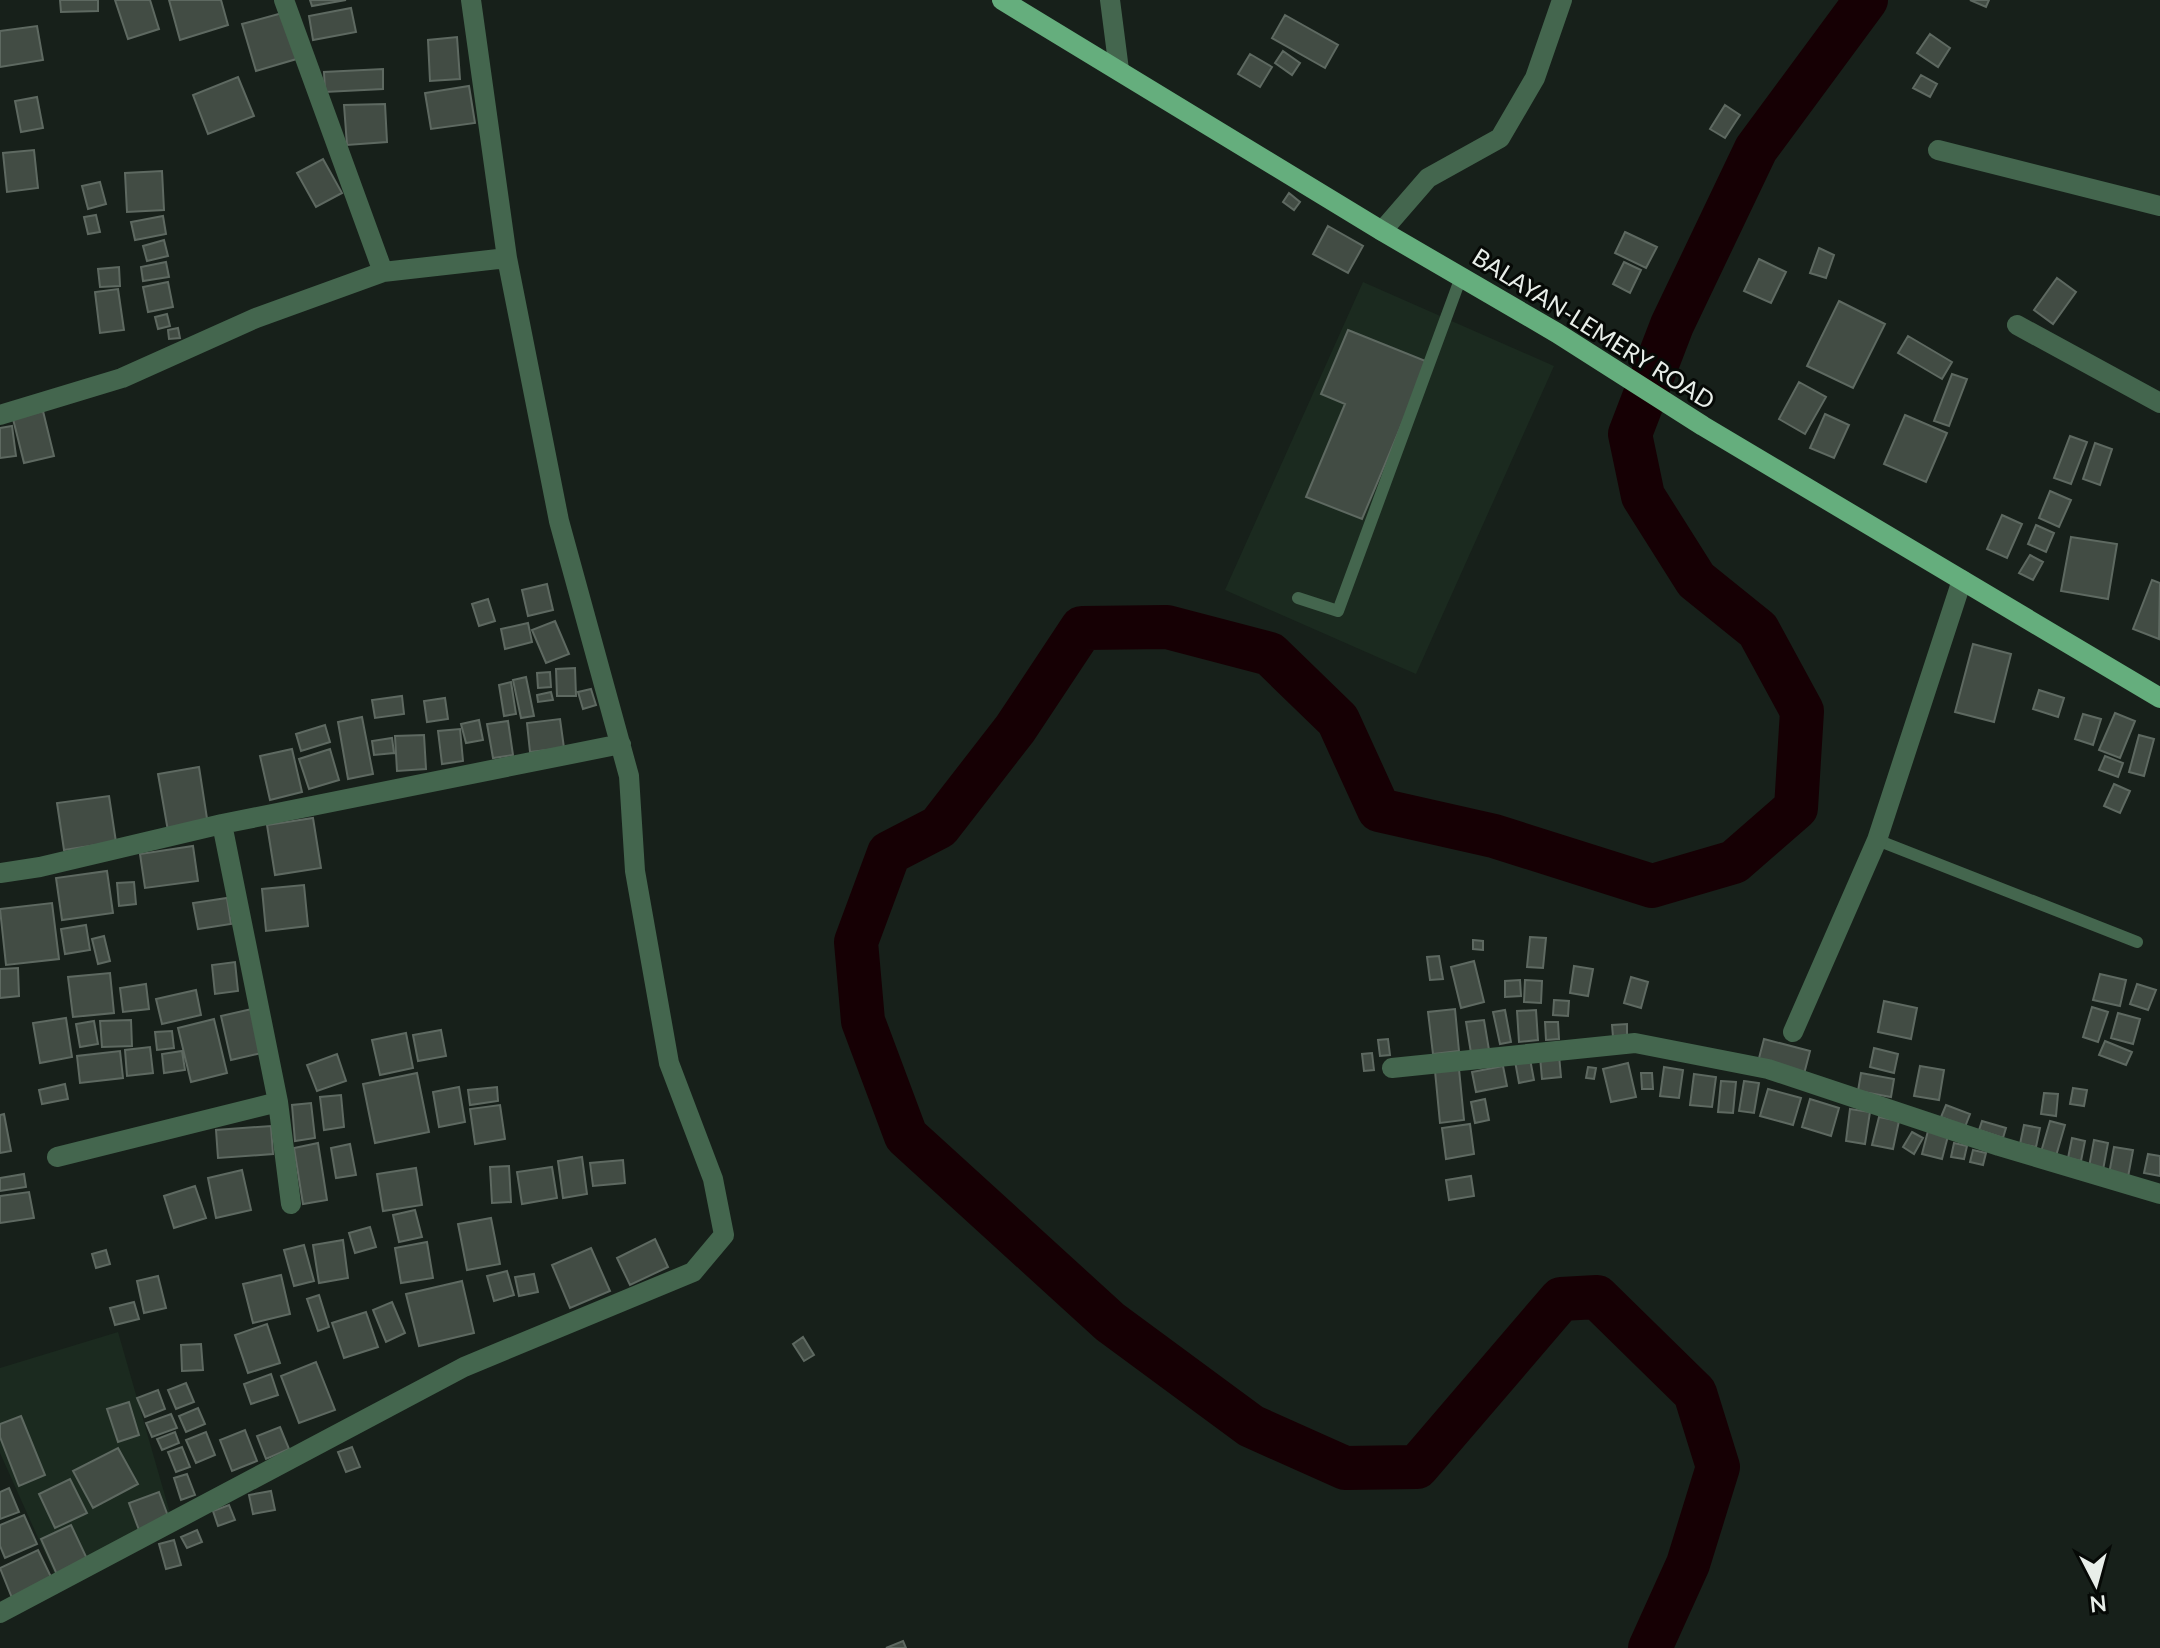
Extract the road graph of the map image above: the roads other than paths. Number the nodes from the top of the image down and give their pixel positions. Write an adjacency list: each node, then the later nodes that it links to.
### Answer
1 (284, 0): 11 (street)
2 (471, 0): 10 (street)
3 (1002, 0): 6 (main road, BALAYAN-LEMERY ROAD)
4 (1110, 0): 6 (street)
5 (1562, 0): 9 (street)
6 (1119, 70): 9 (main road, BALAYAN-LEMERY ROAD)
7 (1938, 150): 8 (street)
8 (2160, 206)
9 (1382, 231): 12 (main road, BALAYAN-LEMERY ROAD)
10 (507, 258): 11 (street); 19 (street)
11 (383, 272): 15 (street)
12 (1461, 277): 16 (main road, BALAYAN-LEMERY ROAD); 17 (lane)
13 (2017, 325): 14 (street)
14 (2160, 403)
15 (0, 415)
16 (1962, 580): 18 (main road, BALAYAN-LEMERY ROAD); 21 (street)
17 (1298, 598)
18 (2160, 698)
19 (621, 744): 20 (street); 30 (street)
20 (222, 824): 22 (street); 26 (street)
21 (1877, 840): 23 (lane); 24 (street)
22 (0, 873)
23 (2137, 942)
24 (1793, 1032)
25 (1392, 1068): 28 (street)
26 (278, 1102): 27 (street); 29 (street)
27 (57, 1157)
28 (2160, 1194)
29 (291, 1204)
30 (0, 1613)

